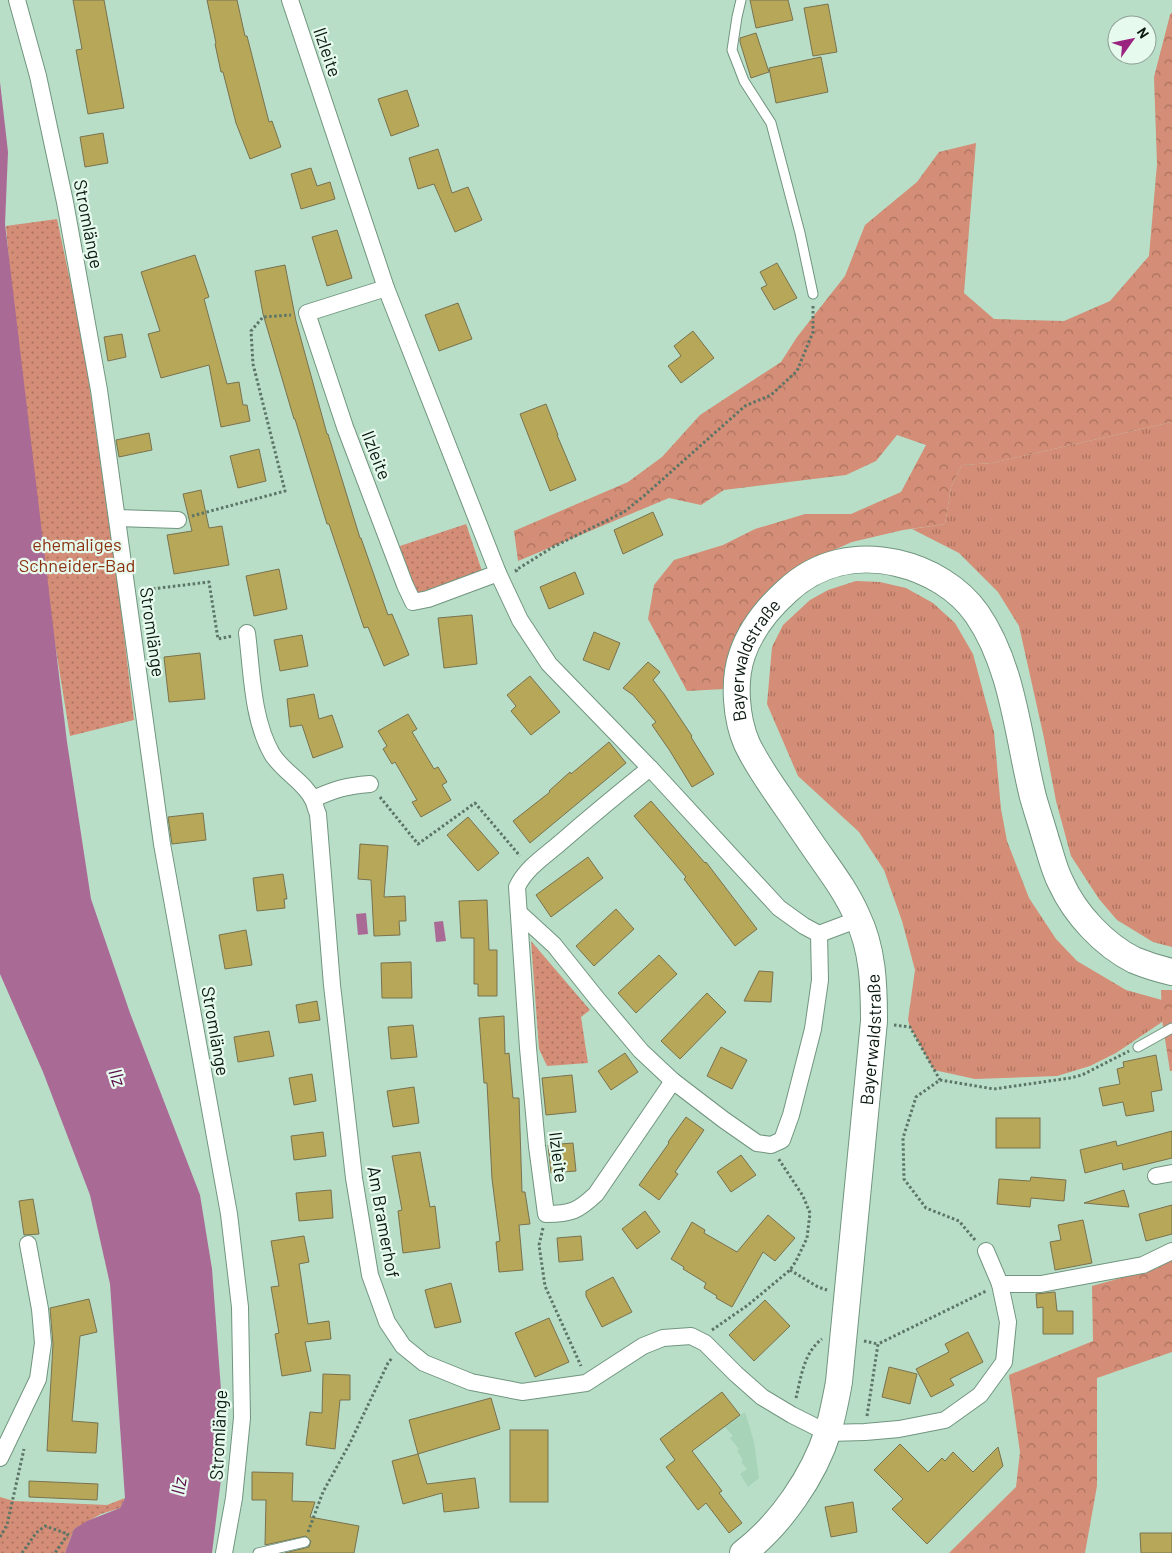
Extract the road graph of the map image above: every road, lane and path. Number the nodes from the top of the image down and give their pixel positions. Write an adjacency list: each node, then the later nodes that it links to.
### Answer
1 (18, 0): 7 (street, Stromlänge)
2 (290, 0): 4 (street, Ilzleite)
3 (741, 0): 5 (lane)
4 (386, 288): 6 (street); 9 (street, Ilzleite)
5 (813, 294): 10 (path)
6 (307, 313): 8 (path); 9 (street, Ilzleite)
7 (117, 518): 8 (street); 11 (street, Stromlänge)
8 (178, 520)
9 (498, 573): 14 (street, Ilzleite)
10 (519, 579)
11 (128, 592): 13 (path); 53 (street, Stromlänge)
12 (247, 633): 16 (street, Am Bramerhof)
13 (218, 639)
14 (650, 768): 17 (street, Ilzleite); 20 (street, Ilzleite)
15 (370, 784): 16 (street); 17 (path)
16 (313, 799): 41 (street, Am Bramerhof)
17 (531, 868): 18 (street, Ilzleite)
18 (518, 913): 26 (street); 30 (street, Ilzleite)
19 (859, 919): 20 (street); 21 (main road, Bayerwaldstraße); 22 (main road, Bayerwaldstraße)
20 (820, 934): 27 (street)
21 (1172, 972)
22 (874, 1021): 25 (path); 45 (main road, Bayerwaldstraße)
23 (1172, 1028): 24 (lane)
24 (1138, 1046): 25 (path)
25 (940, 1080): 32 (path)
26 (673, 1081): 27 (street); 30 (street, Ilzleite)
27 (771, 1145): 34 (path)
28 (1172, 1173): 29 (street)
29 (1156, 1176)
30 (546, 1214): 42 (path)
31 (28, 1244): 47 (street)
32 (986, 1251): 35 (street)
33 (1172, 1251): 35 (street)
34 (790, 1270): 36 (path); 38 (path)
35 (1000, 1284): 40 (path); 44 (street)
36 (828, 1290)
37 (826, 1336): 43 (path)
38 (700, 1340): 42 (street, Am Bramerhof); 43 (street)
39 (864, 1341): 40 (path)
40 (878, 1344): 44 (path)
41 (403, 1346): 42 (street, Am Bramerhof); 49 (path)
42 (586, 1383)
43 (792, 1415): 45 (street)
44 (864, 1432): 45 (street)
45 (828, 1433): 55 (main road, Bayerwaldstraße)
46 (25, 1445): 48 (path)
47 (0, 1458)
48 (0, 1537)
49 (305, 1542): 54 (lane)
50 (18, 1553): 51 (path)
51 (22, 1553): 52 (path)
52 (55, 1553)
53 (224, 1553)
54 (258, 1553)
55 (743, 1553)

